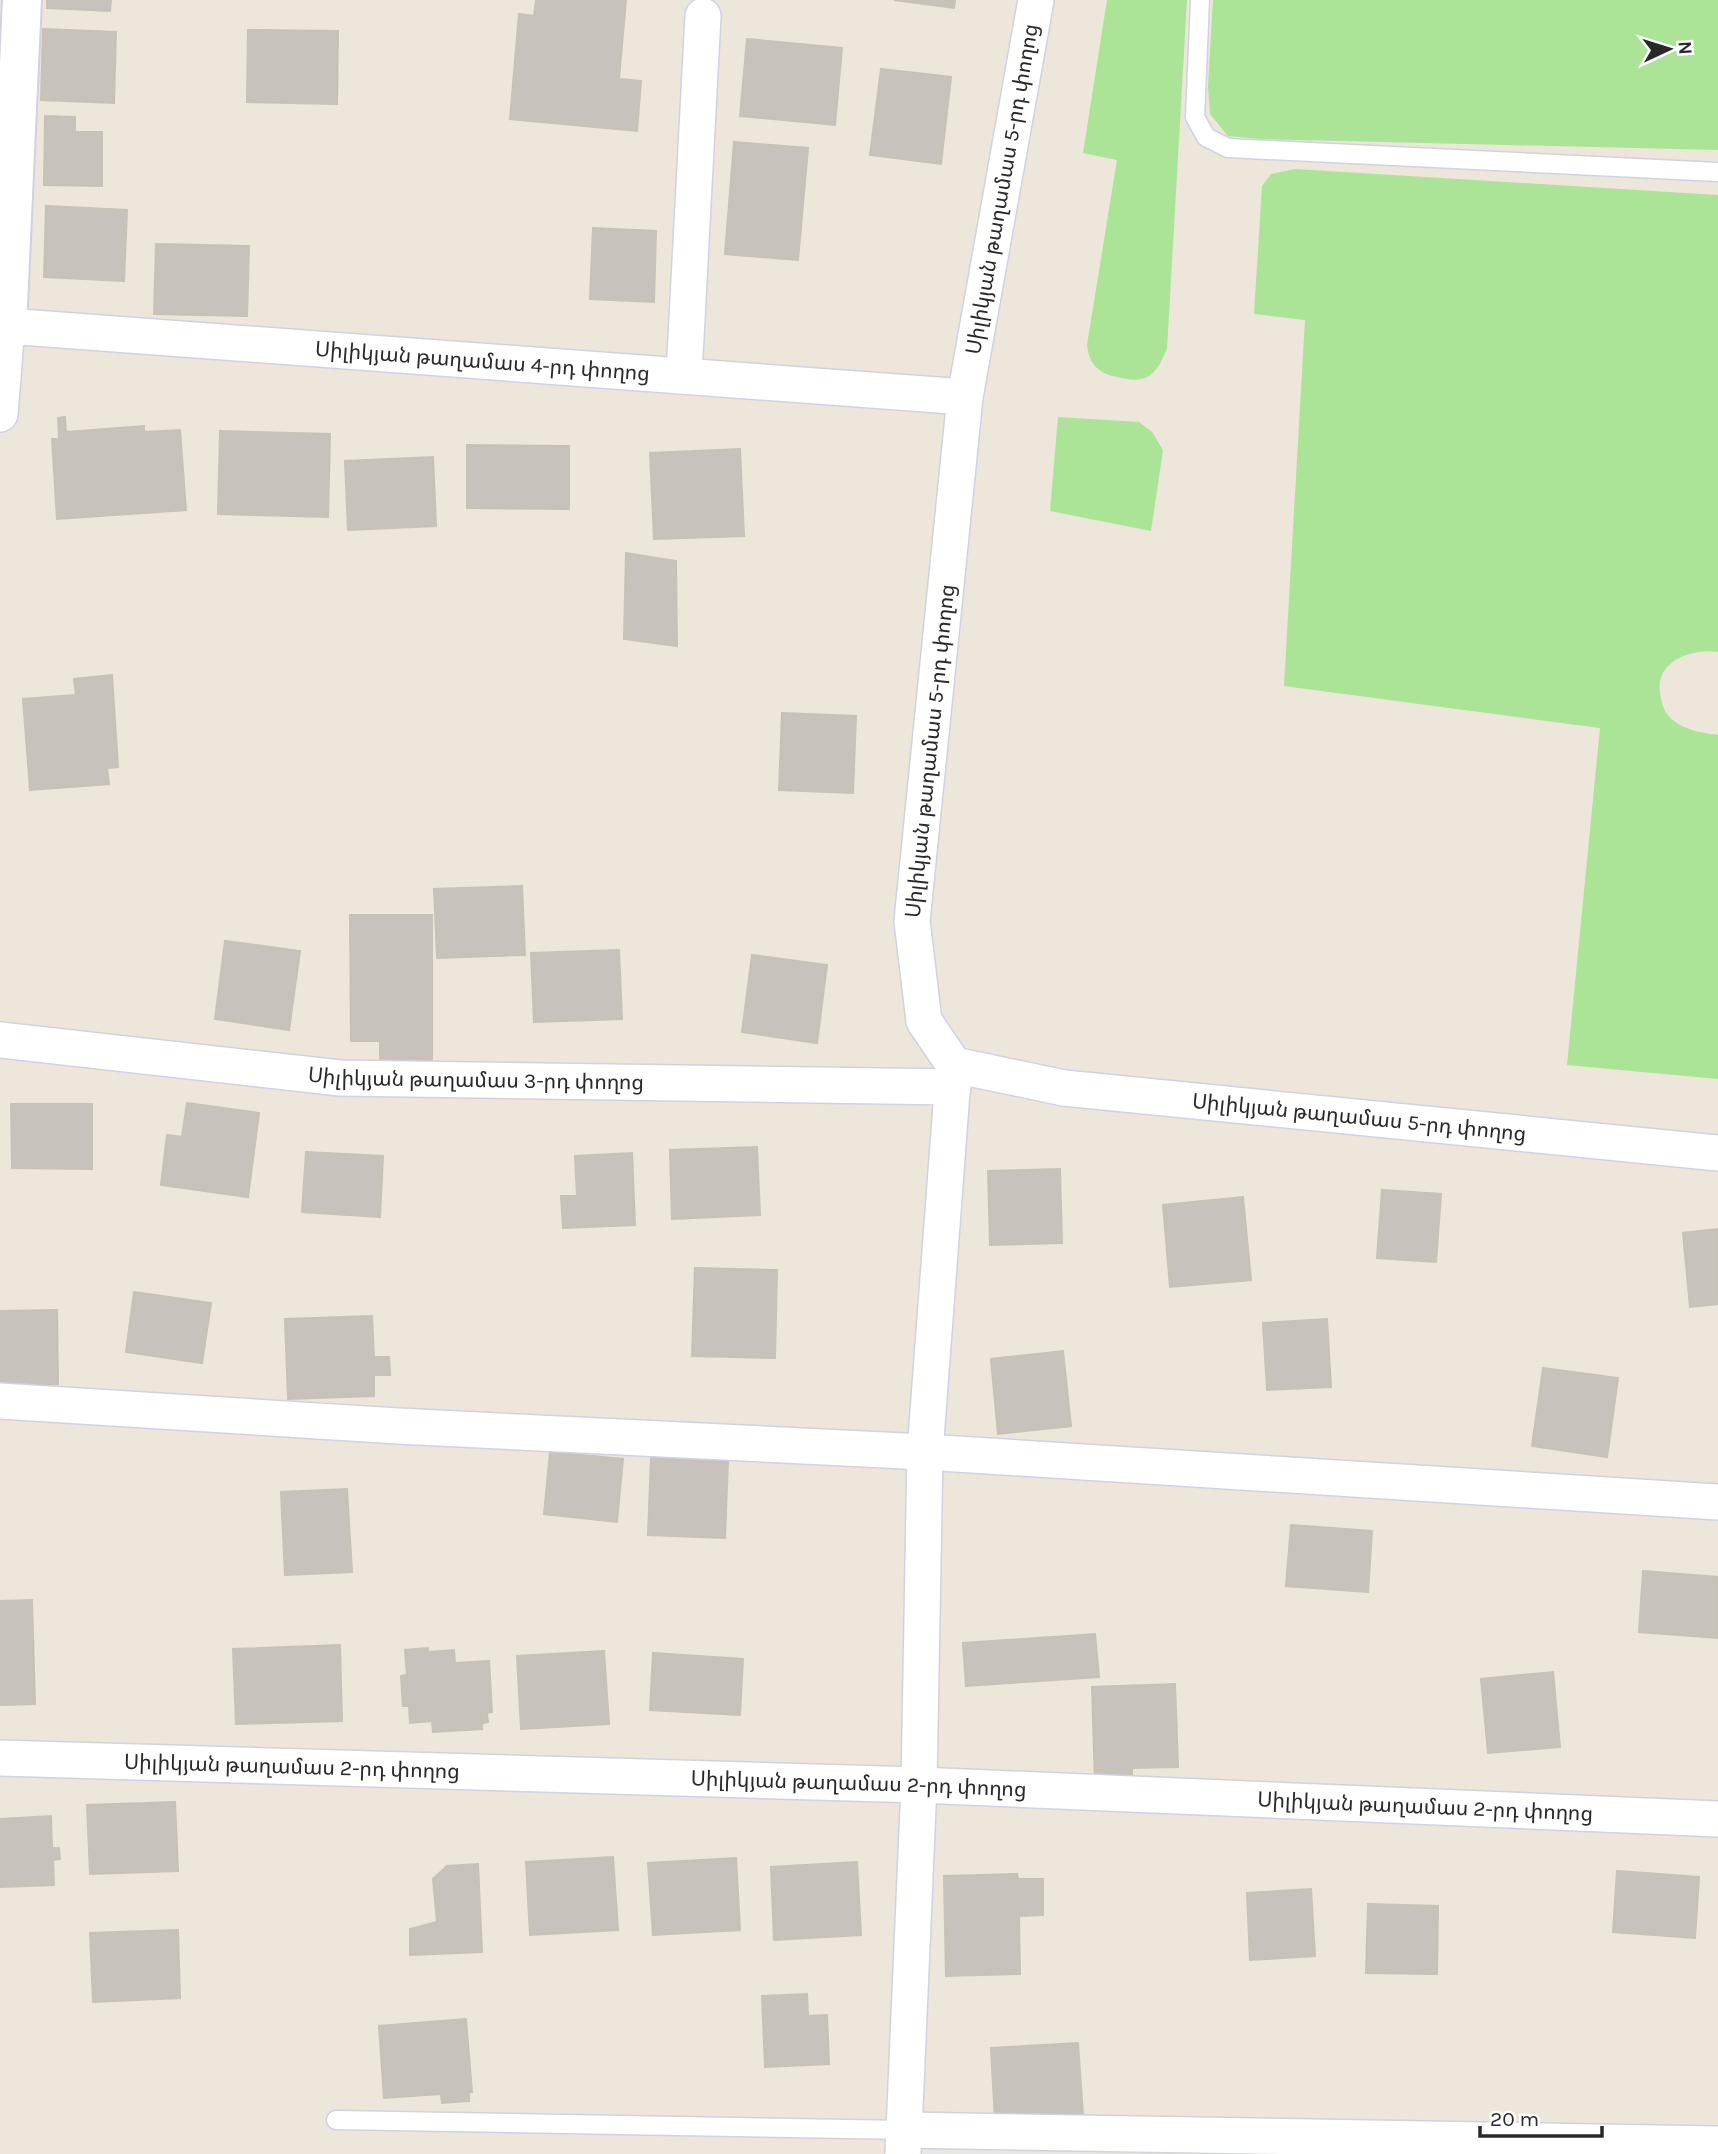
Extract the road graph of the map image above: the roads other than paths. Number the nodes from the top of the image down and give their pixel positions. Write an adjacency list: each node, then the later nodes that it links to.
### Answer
1 (22, 0): 6 (main road)
2 (1036, 0): 8 (street, Սիլիկյան թաղամաս 5-րդ փողոց)
3 (1200, 0): 5 (lane)
4 (703, 16): 7 (street)
5 (1718, 172)
6 (3, 325): 7 (street, Սիլիկյան թաղամաս 4-րդ փողոց); 9 (street)
7 (684, 375): 8 (street, Սիլիկյան թաղամաս 4-րդ փողոց)
8 (965, 397): 11 (street, Սիլիկյան թաղամաս 5-րդ փողոց)
9 (0, 414)
10 (0, 1040): 11 (street, Սիլիկյան թաղամաս 3-րդ փողոց)
11 (953, 1076): 12 (street, Սիլիկյան թաղամաս 5-րդ փողոց); 14 (street)
12 (1718, 1153)
13 (0, 1401): 14 (street)
14 (925, 1452): 15 (street); 17 (street)
15 (1718, 1502)
16 (0, 1758): 17 (street, Սիլիկյան թաղամաս 2-րդ փողոց)
17 (919, 1785): 18 (street, Սիլիկյան թաղամաս 2-րդ փողոց); 20 (street)
18 (1718, 1819)
19 (336, 2120): 20 (lane)
20 (904, 2142): 21 (street)
21 (1718, 2144)

